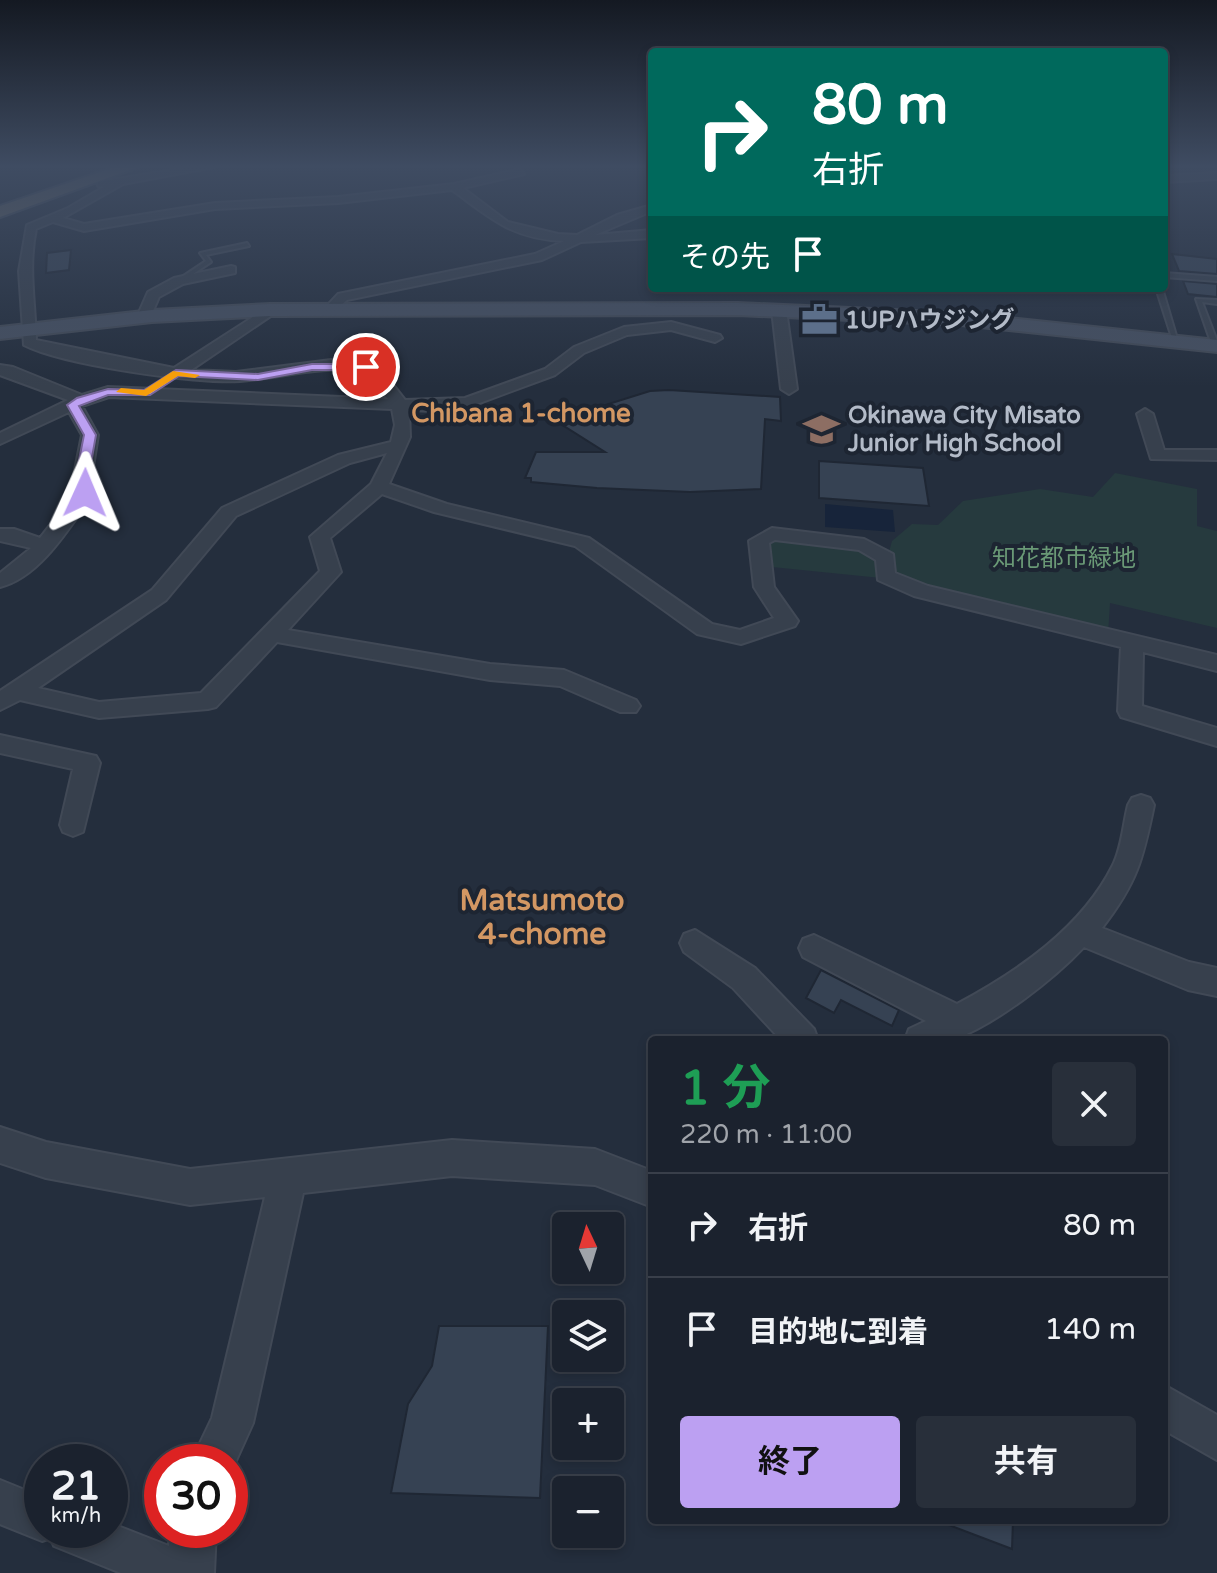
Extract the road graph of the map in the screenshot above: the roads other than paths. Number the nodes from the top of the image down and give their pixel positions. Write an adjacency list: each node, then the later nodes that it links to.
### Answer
1 (28, 240): 14 (street)
2 (574, 240): 10 (street)
3 (247, 245): 7 (lane)
4 (231, 270): 7 (street)
5 (1168, 275): 6 (lane)
6 (1217, 279)
7 (179, 281): 13 (street)
8 (1160, 292): 18 (lane)
9 (1217, 302): 17 (lane)
10 (331, 309): 11 (main road); 12 (main road)
11 (270, 310): 13 (main road); 20 (street)
12 (779, 310): 18 (main road); 21 (street)
13 (144, 317): 14 (main road)
14 (31, 329): 15 (main road); 20 (street)
15 (0, 333)
16 (715, 338): 24 (street)
17 (1215, 338): 18 (main road)
18 (1176, 341)
19 (0, 370): 23 (street)
20 (176, 373): 22 (street); 24 (street)
21 (789, 389)
22 (146, 393): 23 (street); 24 (street)
23 (77, 403): 26 (street); 31 (street)
24 (402, 403): 27 (street)
25 (1145, 414): 28 (street)
26 (0, 439)
27 (399, 445): 29 (street); 36 (street)
28 (1217, 455)
29 (379, 487): 33 (street); 34 (street)
30 (0, 535): 31 (street)
31 (42, 545): 32 (street)
32 (0, 581)
33 (272, 634): 36 (street); 37 (street)
34 (1132, 643): 35 (street); 38 (street)
35 (1217, 663)
36 (8, 696)
37 (628, 706)
38 (1217, 737)
39 (0, 744): 41 (street)
40 (1141, 805): 42 (street)
41 (73, 825)
42 (1082, 933): 45 (street); 46 (street)
43 (695, 943): 47 (street)
44 (814, 948): 46 (street)
45 (1217, 982)
46 (959, 1021): 48 (street)
47 (798, 1036)
48 (929, 1036)
49 (0, 1145): 50 (street)
50 (288, 1177): 51 (street); 54 (street)
51 (648, 1187)
52 (1168, 1408): 53 (street)
53 (1217, 1439)
54 (222, 1444)
55 (0, 1502): 56 (street)
56 (24, 1512)
57 (115, 1548): 59 (street)
58 (192, 1548): 60 (street)
59 (178, 1573)
60 (191, 1573)

